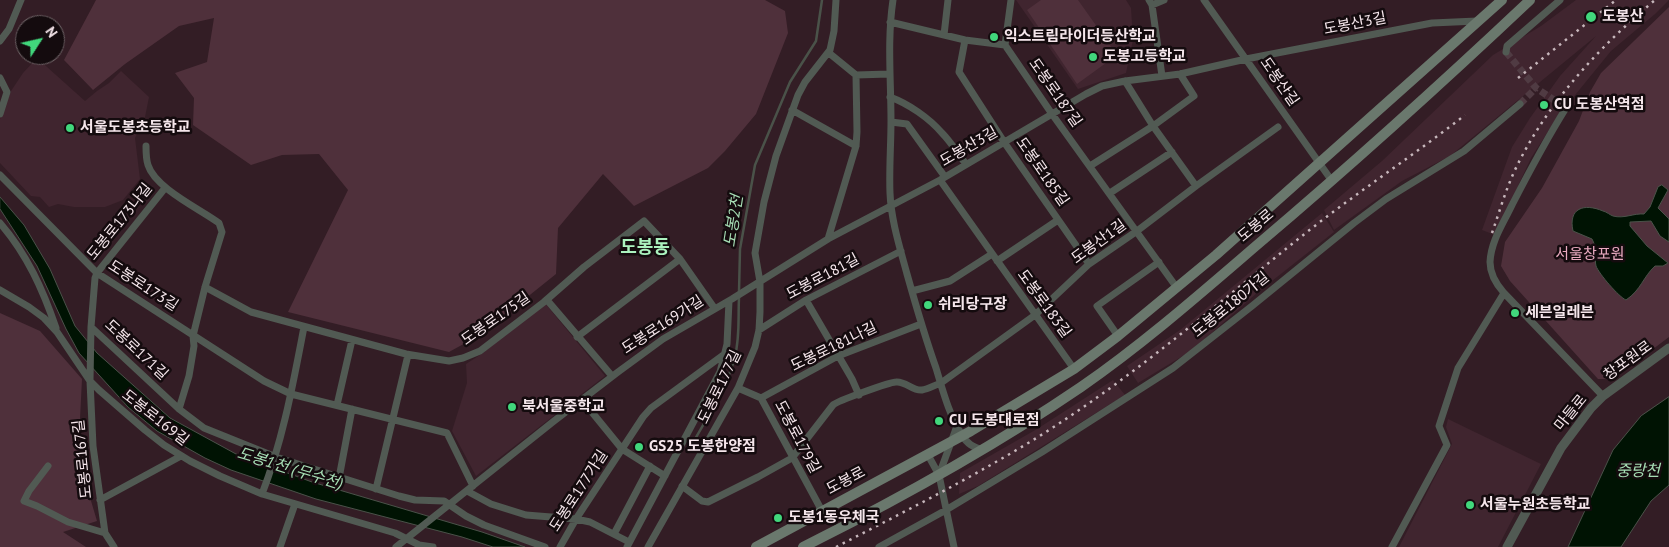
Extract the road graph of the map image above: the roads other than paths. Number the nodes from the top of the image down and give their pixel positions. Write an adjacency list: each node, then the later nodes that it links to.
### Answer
1 (21, 0): 16 (street)
2 (836, 0): 19 (street, 도봉로177길)
3 (893, 0): 13 (street)
4 (948, 0): 14 (street)
5 (1011, 0): 17 (street)
6 (1164, 0): 11 (street)
7 (1204, 0): 20 (street, 도봉산길)
8 (1502, 0): 12 (main road, 도봉로)
9 (1530, 0): 45 (main road, 도봉로)
10 (1560, 0): 18 (street)
11 (1151, 2): 24 (street)
12 (1478, 21): 20 (street, 도봉산3길); 41 (main road, 도봉로)
13 (890, 22): 14 (street); 21 (street)
14 (944, 35): 15 (street)
15 (965, 40): 17 (street); 36 (street, 도봉로185길)
16 (0, 41)
17 (1005, 45): 32 (street, 도봉로187길)
18 (1506, 52)
19 (829, 53): 23 (street); 30 (street, 도봉로177길)
20 (1246, 58): 22 (street, 도봉산3길); 41 (street, 도봉산길)
21 (889, 74): 23 (street); 27 (street)
22 (1180, 74): 24 (street, 도봉산3길); 34 (street)
23 (856, 75): 38 (street)
24 (1162, 76): 26 (street, 도봉산3길)
25 (0, 78): 31 (street)
26 (1124, 81): 32 (street, 도봉산3길); 34 (street)
27 (890, 97): 33 (street); 40 (street)
28 (1520, 104): 121 (street, 도봉로180가길)
29 (1566, 108): 66 (street, 마들로)
30 (792, 110): 38 (street); 61 (street, 도봉로177길)
31 (0, 114)
32 (1052, 114): 36 (street, 도봉산3길); 42 (street, 도봉로187길)
33 (891, 122): 44 (street); 49 (street)
34 (1153, 126): 39 (street); 42 (street)
35 (1278, 127): 46 (street, 도봉산1길)
36 (1004, 142): 40 (street, 도봉산3길); 50 (street, 도봉로185길)
37 (146, 146): 47 (street)
38 (856, 146): 53 (street)
39 (1172, 152): 46 (street); 48 (street)
40 (966, 164): 44 (street, 도봉산3길)
41 (1319, 164): 45 (street, 도봉산길); 63 (main road, 도봉로)
42 (1090, 166): 48 (street, 도봉로187길)
43 (0, 175): 60 (street, 도봉로173길)
44 (942, 178): 49 (street, 도봉산3길); 55 (street, 도봉로183길)
45 (1332, 181): 103 (main road, 도봉로)
46 (1196, 186): 52 (street, 도봉산1길)
47 (165, 188): 60 (street, 도봉로173나길); 62 (street, 도봉로171길)
48 (1110, 193): 52 (street, 도봉로187길)
49 (892, 207): 53 (street, 도봉산3길); 54 (street)
50 (1058, 220): 57 (street); 59 (street, 도봉로185길)
51 (0, 223): 76 (street, 도봉로169길)
52 (1137, 231): 58 (street, 도봉로187길); 59 (street, 도봉산1길)
53 (828, 239): 61 (street, 도봉산3길)
54 (901, 252): 65 (street); 69 (street, 도봉로181길)
55 (992, 254): 57 (street, 도봉로183길); 65 (street)
56 (680, 259): 67 (street, 도봉로175길); 70 (street, 도봉로175길); 79 (street)
57 (997, 261): 71 (street, 도봉로183길)
58 (1159, 262): 63 (street, 도봉로187길); 78 (street)
59 (1089, 264): 71 (street, 도봉산1길)
60 (97, 273): 75 (street, 도봉로171길); 77 (street, 도봉로173길)
61 (758, 283): 68 (street, 도봉로169가길); 74 (street, 도봉로177길)
62 (205, 287): 73 (street, 도봉로175길); 77 (street, 도봉로171길)
63 (1177, 288): 78 (main road, 도봉로)
64 (0, 290): 76 (street, 도봉로169길)
65 (912, 291): 72 (street)
66 (1504, 293): 92 (street, 마들로); 139 (street)
67 (547, 300): 79 (street); 83 (street, 도봉로175길)
68 (730, 300): 70 (street, 도봉로169가길); 82 (street, 도봉로177길)
69 (806, 300): 74 (street, 도봉로181길); 84 (street)
70 (714, 308): 86 (street, 도봉로169가길)
71 (1035, 316): 85 (street, 도봉로183길); 88 (street, 도봉산1길)
72 (921, 324): 84 (street, 도봉로181나길); 88 (street)
73 (304, 327): 80 (street, 도봉로175길); 90 (street)
74 (759, 330): 89 (street, 도봉로177길)
75 (91, 331): 87 (street, 도봉로167길); 96 (street, 도봉로171길)
76 (57, 332): 87 (street, 도봉로169길)
77 (193, 336): 90 (street, 도봉로173길); 96 (street, 도봉로171길)
78 (1118, 336): 85 (main road, 도봉로)
79 (577, 337): 86 (street)
80 (352, 340): 83 (street, 도봉로175길); 95 (street)
81 (1669, 348): 92 (street, 창포원로)
82 (726, 353): 102 (street, 도봉로177가길); 111 (street, 도봉로177길)
83 (408, 354): 98 (street)
84 (838, 356): 91 (street); 93 (street, 도봉로181나길)
85 (1074, 369): 100 (main road, 도봉로)
86 (612, 376): 94 (street, 도봉로169가길)
87 (90, 379): 105 (street, 도봉로169길); 118 (street, 도봉로167길)
88 (941, 383): 91 (street); 99 (street)
89 (738, 388): 93 (street, 도봉로179길); 114 (street, 도봉로177길)
90 (291, 394): 95 (street, 도봉로173길); 106 (street)
91 (859, 395): 107 (street)
92 (1603, 396): 140 (street, 마들로)
93 (761, 398): 107 (street, 도봉로179길)
94 (582, 400): 102 (street, 도봉로177가길); 113 (street, 도봉로169가길)
95 (337, 406): 97 (street, 도봉로173길)
96 (179, 408): 106 (street, 도봉로171길)
97 (352, 409): 98 (street, 도봉로173길); 112 (street)
98 (392, 419): 113 (street, 도봉로173길); 115 (street)
99 (956, 426): 100 (street); 101 (street)
100 (962, 436): 101 (main road, 도봉로); 103 (street)
101 (950, 443): 104 (main road, 도봉로); 110 (street)
102 (622, 449): 109 (street, 도봉로177가길); 123 (street, 도봉로177가길)
103 (982, 450): 110 (main road, 도봉로)
104 (928, 455): 110 (street); 122 (main road, 도봉로)
105 (181, 456): 117 (street, 도봉로169길); 118 (street)
106 (275, 458): 112 (street, 도봉로171길); 117 (street)
107 (792, 458): 114 (street); 122 (street, 도봉로179길)
108 (48, 466): 124 (street)
109 (650, 466): 111 (street, 도봉로177가길); 125 (street)
110 (939, 475): 121 (street); 136 (main road, 도봉로)
111 (665, 476): 127 (street, 도봉로177길)
112 (339, 478): 115 (street, 도봉로171길)
113 (473, 486): 116 (street, 도봉로169가길)
114 (682, 486): 134 (street, 도봉로177길)
115 (376, 490): 120 (street, 도봉로171길)
116 (467, 491): 120 (street, 도봉로169가길); 123 (street)
117 (263, 492): 119 (street, 도봉로169길)
118 (100, 500): 124 (street, 도봉로167길)
119 (295, 504): 126 (street, 도봉로169길); 129 (street)
120 (448, 506): 126 (street, 도봉로169가길); 132 (street)
121 (946, 510): 137 (street, 도봉로180가길); 138 (street)
122 (822, 511): 135 (main road, 도봉로)
123 (576, 518): 125 (street); 133 (street, 도봉로177가길)
124 (105, 533): 128 (street, 도봉로167길)
125 (614, 534): 127 (street)
126 (406, 539): 130 (street, 도봉로169가길); 131 (street, 도봉로169길)
127 (628, 544)
128 (114, 547)
129 (280, 547)
130 (396, 547)
131 (433, 547)
132 (545, 547)
133 (560, 547)
134 (648, 547)
135 (756, 547)
136 (803, 547)
137 (878, 547)
138 (954, 547)
139 (1392, 547)
140 (1507, 547)

